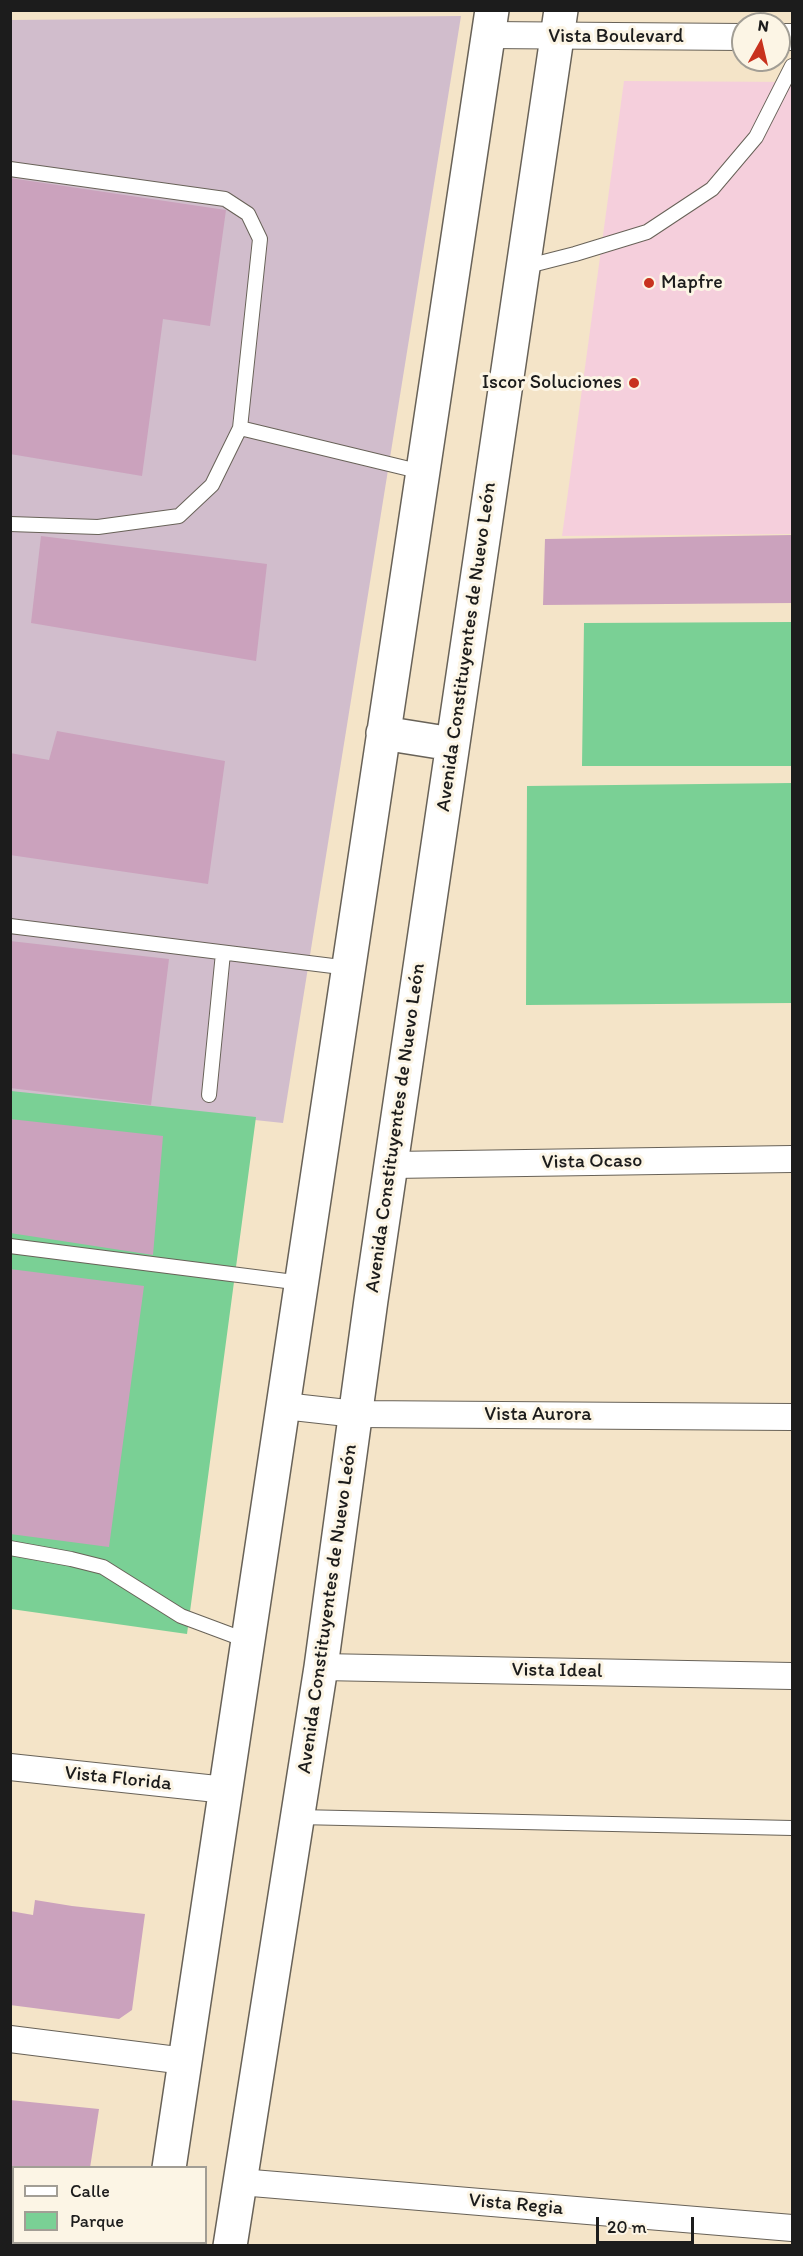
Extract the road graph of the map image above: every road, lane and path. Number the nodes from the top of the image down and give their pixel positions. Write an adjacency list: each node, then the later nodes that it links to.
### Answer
1 (490, 23): 2 (street, Vista Boulevard); 8 (main road)
2 (559, 24): 3 (street, Vista Boulevard); 6 (main road, Avenida Constituyentes de Nuevo León)
3 (731, 36)
4 (792, 66): 6 (lane)
5 (10, 169): 7 (lane)
6 (524, 267): 11 (main road, Avenida Constituyentes de Nuevo León)
7 (240, 428): 8 (lane); 9 (lane)
8 (422, 472): 10 (main road)
9 (10, 524)
10 (383, 733): 11 (main road); 14 (main road)
11 (452, 744): 17 (main road, Avenida Constituyentes de Nuevo León)
12 (10, 926): 13 (lane)
13 (223, 953): 14 (lane); 15 (lane)
14 (349, 968): 19 (main road)
15 (209, 1095)
16 (792, 1159): 17 (street, Vista Ocaso)
17 (392, 1165): 21 (main road, Avenida Constituyentes de Nuevo León)
18 (10, 1246): 19 (lane)
19 (302, 1283): 20 (main road)
20 (284, 1406): 21 (street, Vista Aurora); 24 (main road)
21 (356, 1414): 22 (street, Vista Aurora); 25 (main road, Avenida Constituyentes de Nuevo León)
22 (792, 1417)
23 (10, 1548): 24 (lane)
24 (248, 1641): 28 (main road)
25 (321, 1667): 26 (street, Vista Ideal); 29 (main road, Avenida Constituyentes de Nuevo León)
26 (792, 1676)
27 (10, 1767): 28 (street, Vista Florida)
28 (226, 1790): 32 (main road)
29 (298, 1817): 30 (lane); 34 (main road, Avenida Constituyentes de Nuevo León)
30 (792, 1828)
31 (10, 2039): 32 (street)
32 (185, 2061): 33 (main road)
33 (169, 2166)
34 (240, 2182): 35 (street, Vista Regia); 36 (main road, Avenida Constituyentes de Nuevo León)
35 (792, 2228)
36 (230, 2246)

